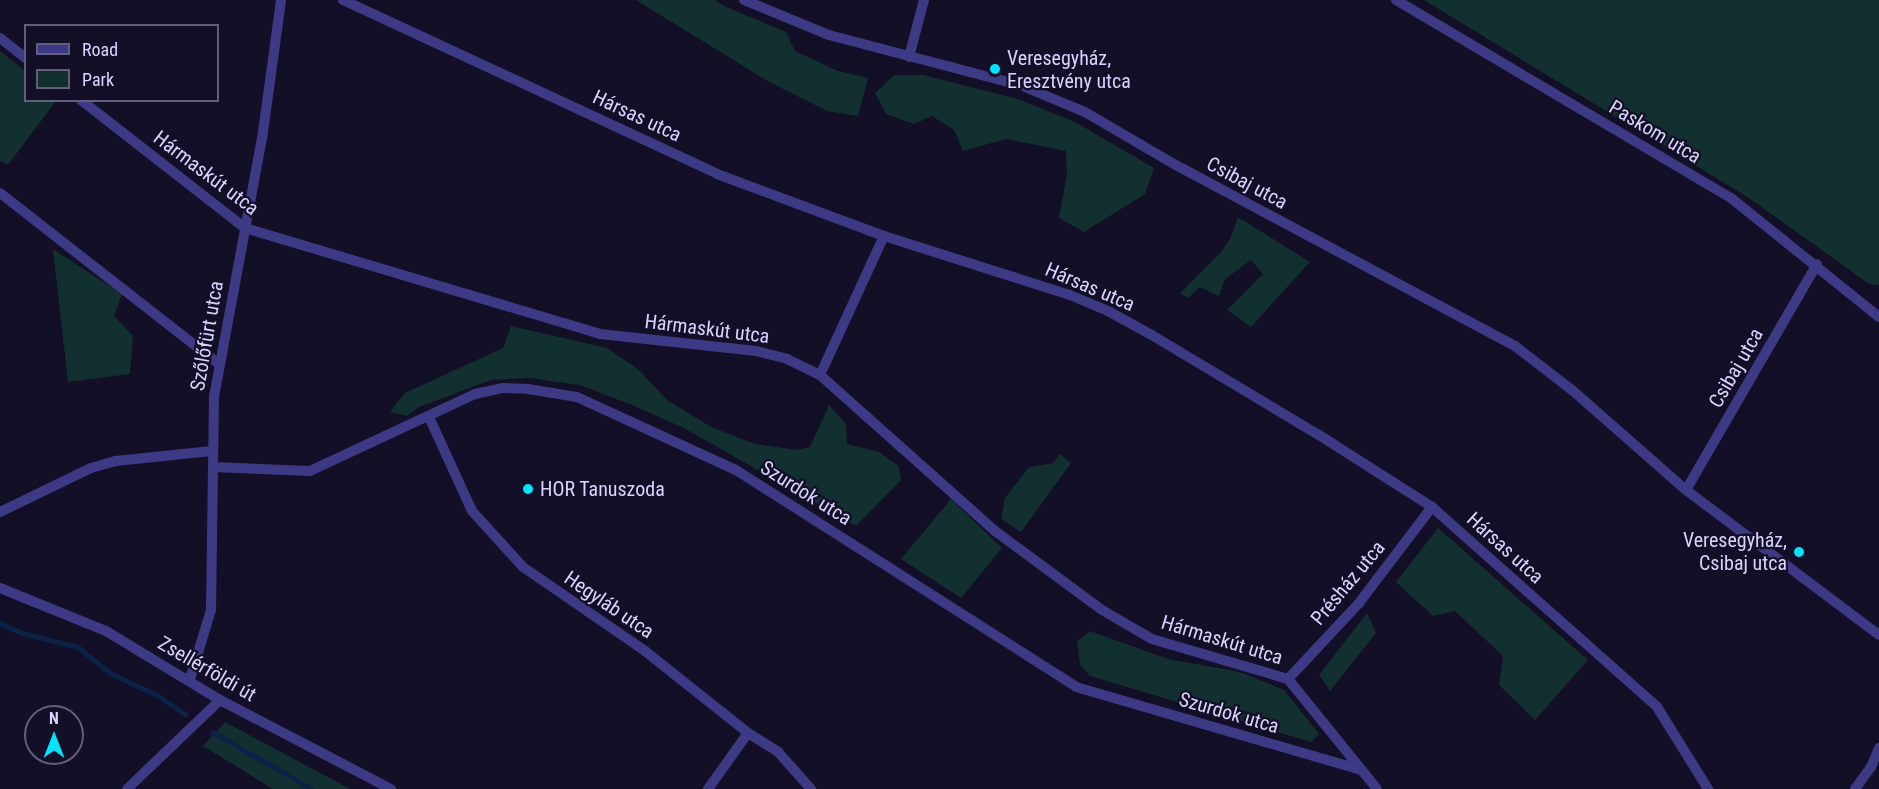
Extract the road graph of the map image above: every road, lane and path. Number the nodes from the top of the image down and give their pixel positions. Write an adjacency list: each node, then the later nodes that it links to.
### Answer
1 (281, 0): 11 (street, Szőlőfürt utca)
2 (343, 0): 12 (street, Hársas utca)
3 (744, 0): 8 (street, Csibaj utca)
4 (924, 0): 8 (street)
5 (1396, 0): 13 (street, Paskom utca)
6 (0, 38): 7 (street)
7 (24, 56)
8 (909, 57): 20 (street, Csibaj utca)
9 (84, 102): 11 (street, Hármaskút utca)
10 (0, 193): 15 (street)
11 (245, 228): 15 (street, Szőlőfürt utca); 16 (street, Hármaskút utca)
12 (884, 236): 16 (street); 21 (street, Hársas utca)
13 (1817, 264): 14 (street, Paskom utca); 20 (street, Csibaj utca)
14 (1879, 317)
15 (220, 365): 18 (street, Szőlőfürt utca)
16 (820, 375): 26 (street, Hármaskút utca)
17 (429, 417): 19 (street, Szurdok utca); 28 (street, Hegyláb utca); 30 (street, Szurdok utca)
18 (211, 452): 19 (street, Szőlőfürt utca); 22 (street)
19 (213, 467): 25 (street, Szőlőfürt utca)
20 (1686, 490): 24 (street, Csibaj utca)
21 (1432, 507): 26 (street, Présház utca); 36 (street, Hársas utca)
22 (0, 512)
23 (0, 588): 25 (street, Zsellérföldi út)
24 (1879, 635)
25 (190, 679): 27 (street, Zsellérföldi út)
26 (1288, 679): 30 (street, Hármaskút utca)
27 (220, 700): 31 (street); 32 (street, Zsellérföldi út)
28 (748, 733): 33 (street); 34 (street, Hegyláb utca)
29 (1879, 748): 37 (street)
30 (1361, 770): 35 (street, Hármaskút utca)
31 (127, 789)
32 (391, 789)
33 (708, 789)
34 (811, 789)
35 (1377, 789)
36 (1708, 789)
37 (1855, 789)

